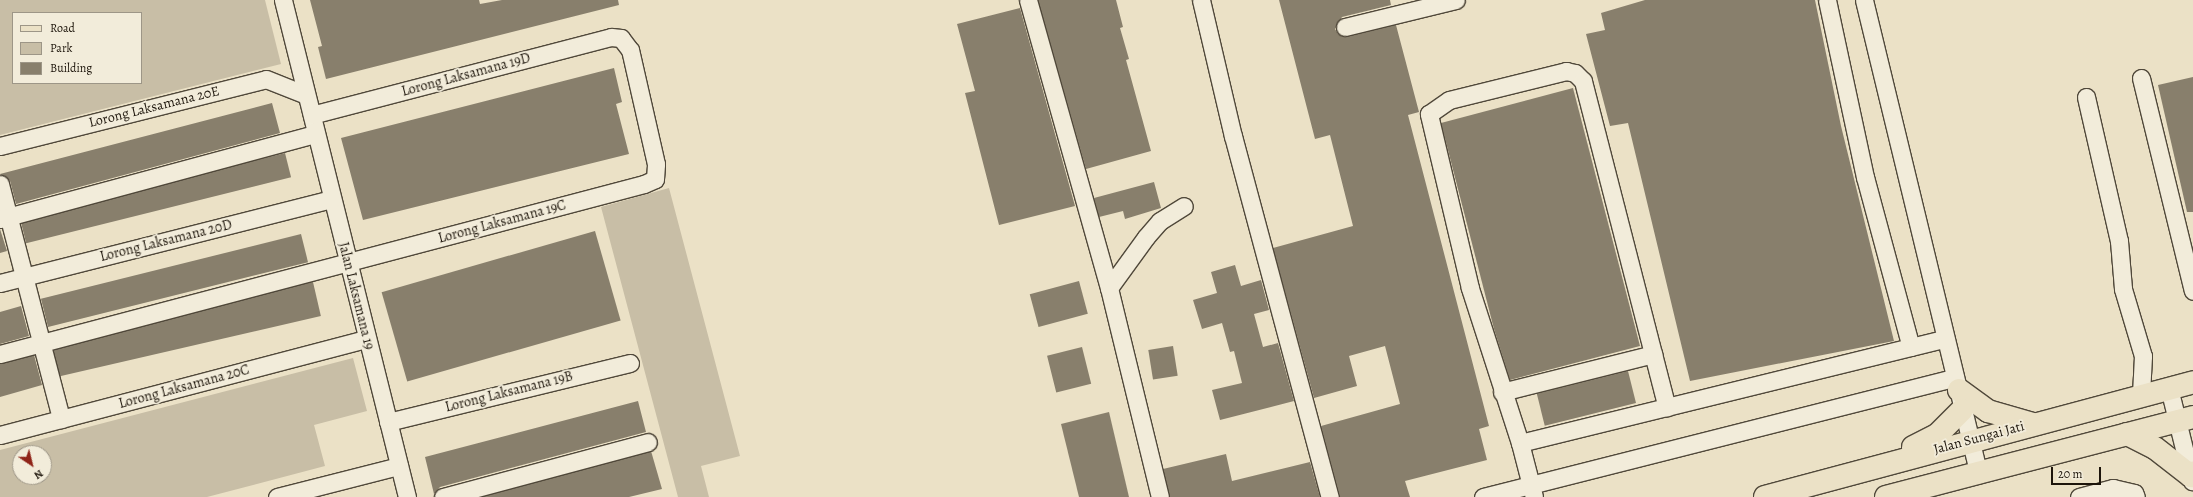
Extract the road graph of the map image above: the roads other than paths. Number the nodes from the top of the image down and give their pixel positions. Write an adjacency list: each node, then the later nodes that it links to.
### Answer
1 (283, 0): 9 (street, Jalan Laksamana 19)
2 (1028, 0): 22 (street)
3 (1201, 0): 55 (street)
4 (1456, 0): 7 (street)
5 (1827, 0): 27 (street)
6 (1864, 0): 25 (street)
7 (1345, 27)
8 (2141, 78): 23 (street)
9 (306, 94): 11 (street, Jalan Laksamana 19); 13 (street, Lorong Laksamana 20E)
10 (2086, 97): 35 (street)
11 (312, 115): 12 (street, Jalan Laksamana 19); 14 (street, Lorong Laksamana 19D)
12 (316, 134): 16 (street, Jalan Laksamana 19); 18 (street)
13 (0, 146)
14 (655, 179): 19 (street, Lorong Laksamana 19C)
15 (0, 184): 18 (street)
16 (332, 199): 19 (street, Jalan Laksamana 19); 20 (street, Lorong Laksamana 20D)
17 (1184, 206): 22 (street)
18 (4, 218): 20 (street)
19 (348, 263): 24 (street, Jalan Laksamana 19); 26 (street, Lorong Laksamana 19C)
20 (23, 277): 21 (street, Lorong Laksamana 20D); 26 (street)
21 (0, 283)
22 (1109, 288): 54 (street)
23 (2193, 291)
24 (367, 339): 37 (street, Lorong Laksamana 20C); 39 (street, Jalan Laksamana 19)
25 (1945, 339): 27 (street); 34 (street)
26 (41, 343): 28 (street, Lorong Laksamana 19C); 37 (street)
27 (1911, 347): 36 (street)
28 (0, 354)
29 (1653, 354): 33 (street); 33 (street); 36 (street)
30 (630, 363): 39 (street, Lorong Laksamana 19B)
31 (2193, 382): 32 (main road, Jalan Sungai Jati)
32 (2169, 388): 35 (main road, Jalan Sungai Jati); 38 (street)
33 (1502, 392): 45 (street)
34 (1959, 392): 40 (main road); 43 (street); 47 (main road); 50 (street)
35 (2141, 395): 40 (main road, Jalan Sungai Jati)
36 (1667, 407): 45 (street)
37 (61, 419): 42 (street, Lorong Laksamana 20C)
38 (2185, 419): 41 (main road); 49 (street)
39 (388, 422): 46 (street, Jalan Laksamana 19)
40 (2033, 424): 43 (main road, Jalan Sungai Jati)
41 (2127, 434): 48 (main road); 49 (main road)
42 (0, 435)
43 (1970, 440): 47 (main road, Jalan Sungai Jati); 48 (street)
44 (648, 442): 53 (street)
45 (1520, 443): 50 (street)
46 (399, 466): 51 (street); 52 (street, Jalan Laksamana 19)
47 (1873, 468): 57 (main road, Jalan Sungai Jati)
48 (1979, 474): 58 (main road)
49 (2192, 477)
50 (1532, 491): 56 (street)
51 (277, 497)
52 (406, 497)
53 (443, 497)
54 (1160, 497)
55 (1330, 497)
56 (1483, 497)
57 (1765, 497)
58 (1886, 497)
59 (2079, 497): 60 (street)
60 (2136, 497)

